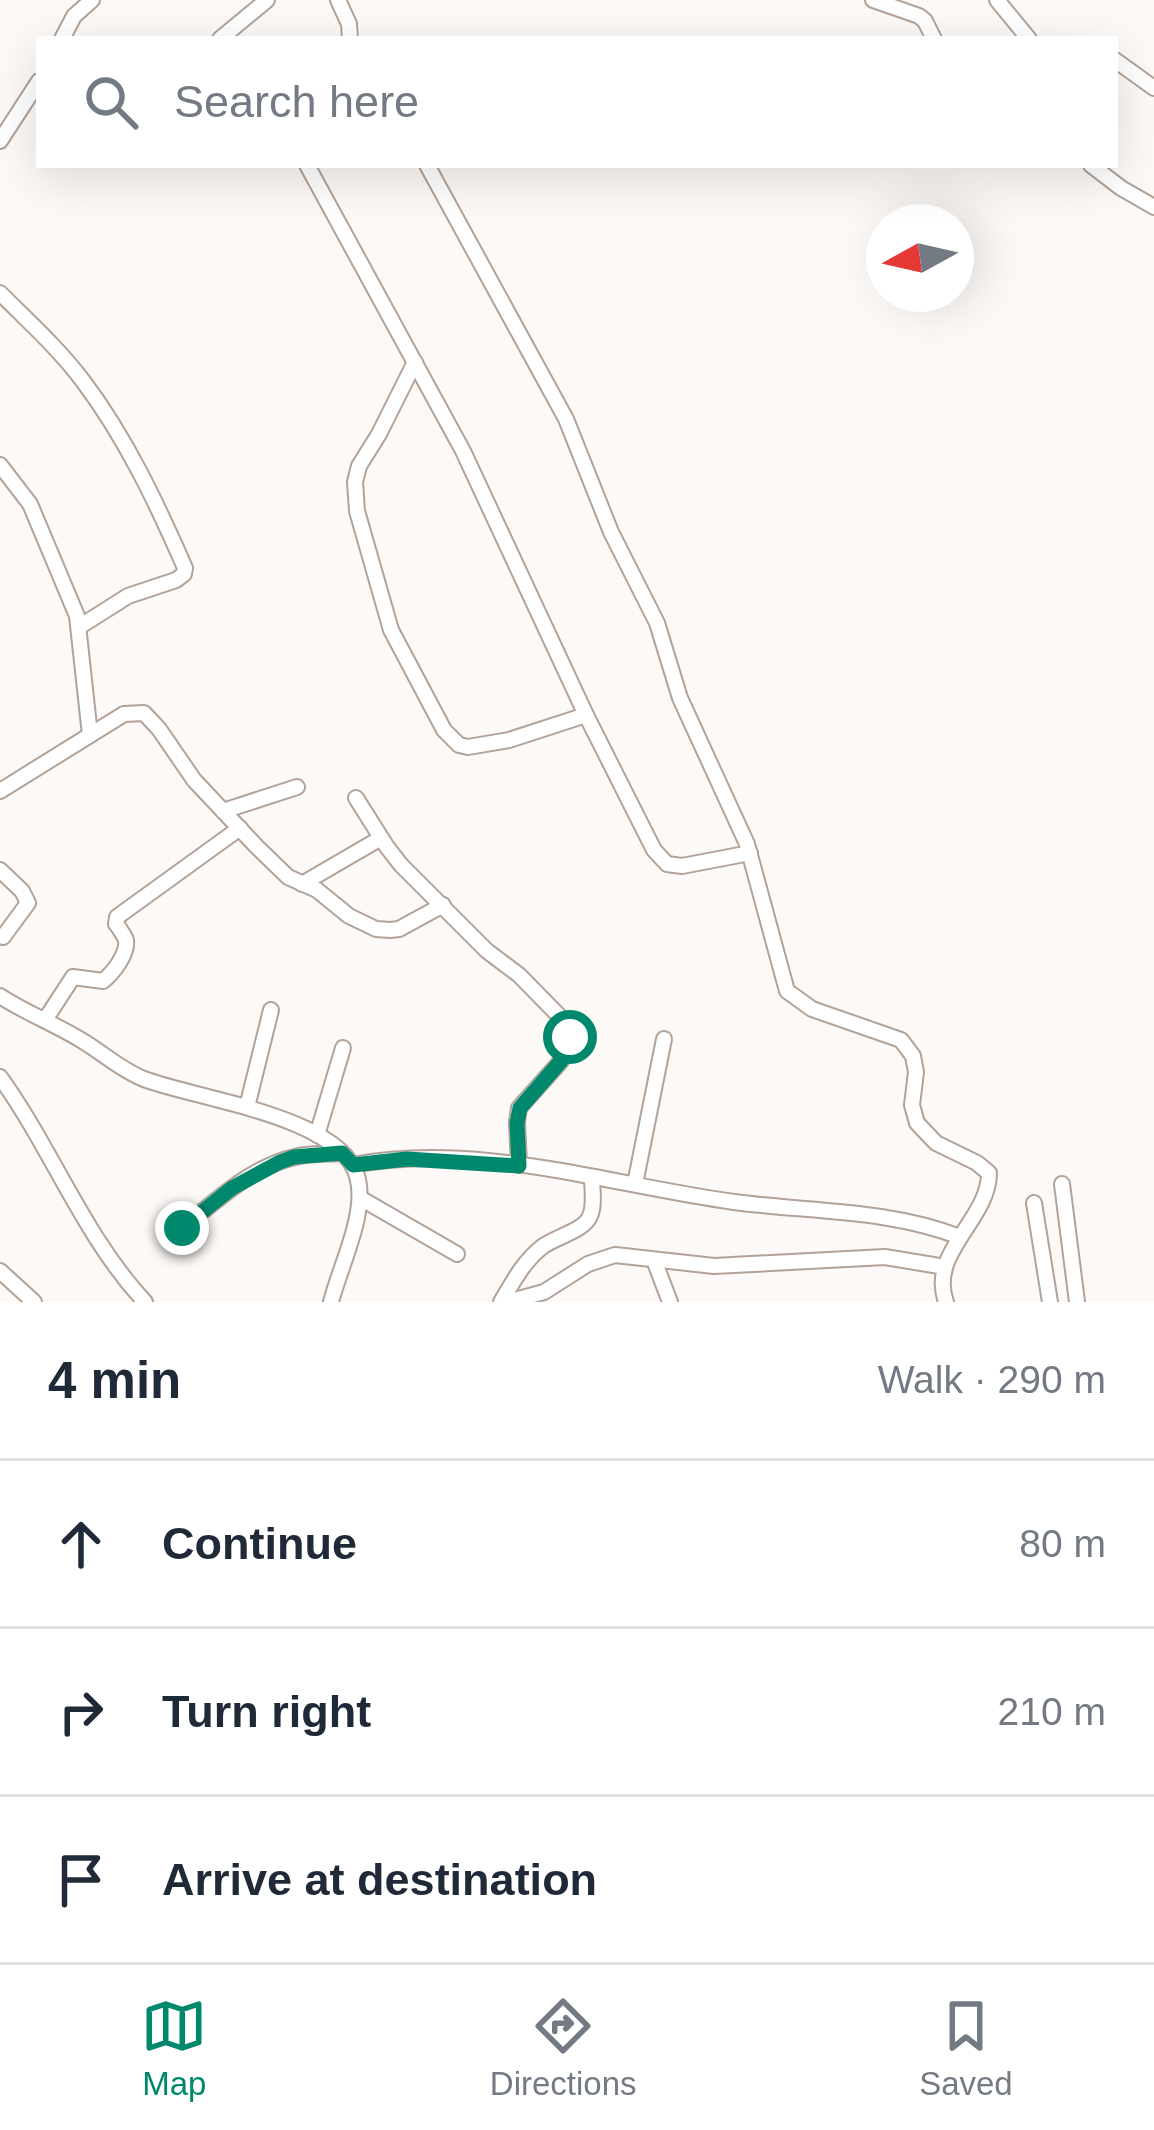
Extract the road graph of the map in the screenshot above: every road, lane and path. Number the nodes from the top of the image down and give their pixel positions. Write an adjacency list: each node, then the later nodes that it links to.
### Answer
1 (267, 0): 7 (street)
2 (338, 0): 8 (street)
3 (872, 0): 9 (street)
4 (997, 0): 10 (street)
5 (88, 1): 6 (street)
6 (64, 36)
7 (224, 36)
8 (352, 36)
9 (933, 36)
10 (1027, 36)
11 (1118, 62): 13 (street)
12 (36, 86): 14 (street)
13 (1154, 88)
14 (0, 141)
15 (310, 168): 20 (street)
16 (429, 168): 31 (street)
17 (1094, 168): 18 (street)
18 (1154, 207)
19 (0, 293): 22 (street)
20 (415, 362): 23 (street); 23 (street)
21 (0, 465): 22 (street)
22 (79, 627): 24 (street)
23 (586, 715): 31 (street)
24 (91, 735): 26 (street); 28 (street)
25 (297, 787): 28 (street)
26 (0, 791)
27 (356, 798): 30 (street)
28 (223, 811): 29 (street)
29 (240, 828): 33 (street); 38 (street)
30 (381, 838): 33 (street); 34 (street)
31 (750, 854): 52 (street)
32 (0, 870): 35 (street)
33 (302, 884): 34 (street)
34 (443, 905): 45 (street)
35 (3, 937)
36 (0, 996): 38 (street)
37 (271, 1010): 42 (street)
38 (45, 1020): 42 (street)
39 (664, 1039): 47 (street)
40 (343, 1048): 43 (street)
41 (0, 1077): 59 (street)
42 (247, 1107): 43 (street)
43 (317, 1135): 44 (street)
44 (348, 1159): 45 (street); 49 (street); 51 (street)
45 (519, 1166): 46 (street)
46 (592, 1177): 47 (street); 61 (street)
47 (635, 1184): 52 (street)
48 (1062, 1184): 66 (street)
49 (360, 1198): 53 (street); 60 (street)
50 (1034, 1204): 65 (street)
51 (182, 1228)
52 (960, 1237): 55 (street)
53 (457, 1253)
54 (654, 1260): 55 (street); 57 (street); 63 (street)
55 (945, 1267): 64 (street)
56 (0, 1271): 58 (street)
57 (554, 1286): 61 (street); 62 (street)
58 (34, 1302)
59 (145, 1302)
60 (331, 1302)
61 (504, 1302)
62 (564, 1302)
63 (670, 1302)
64 (946, 1302)
65 (1050, 1302)
66 (1077, 1302)

